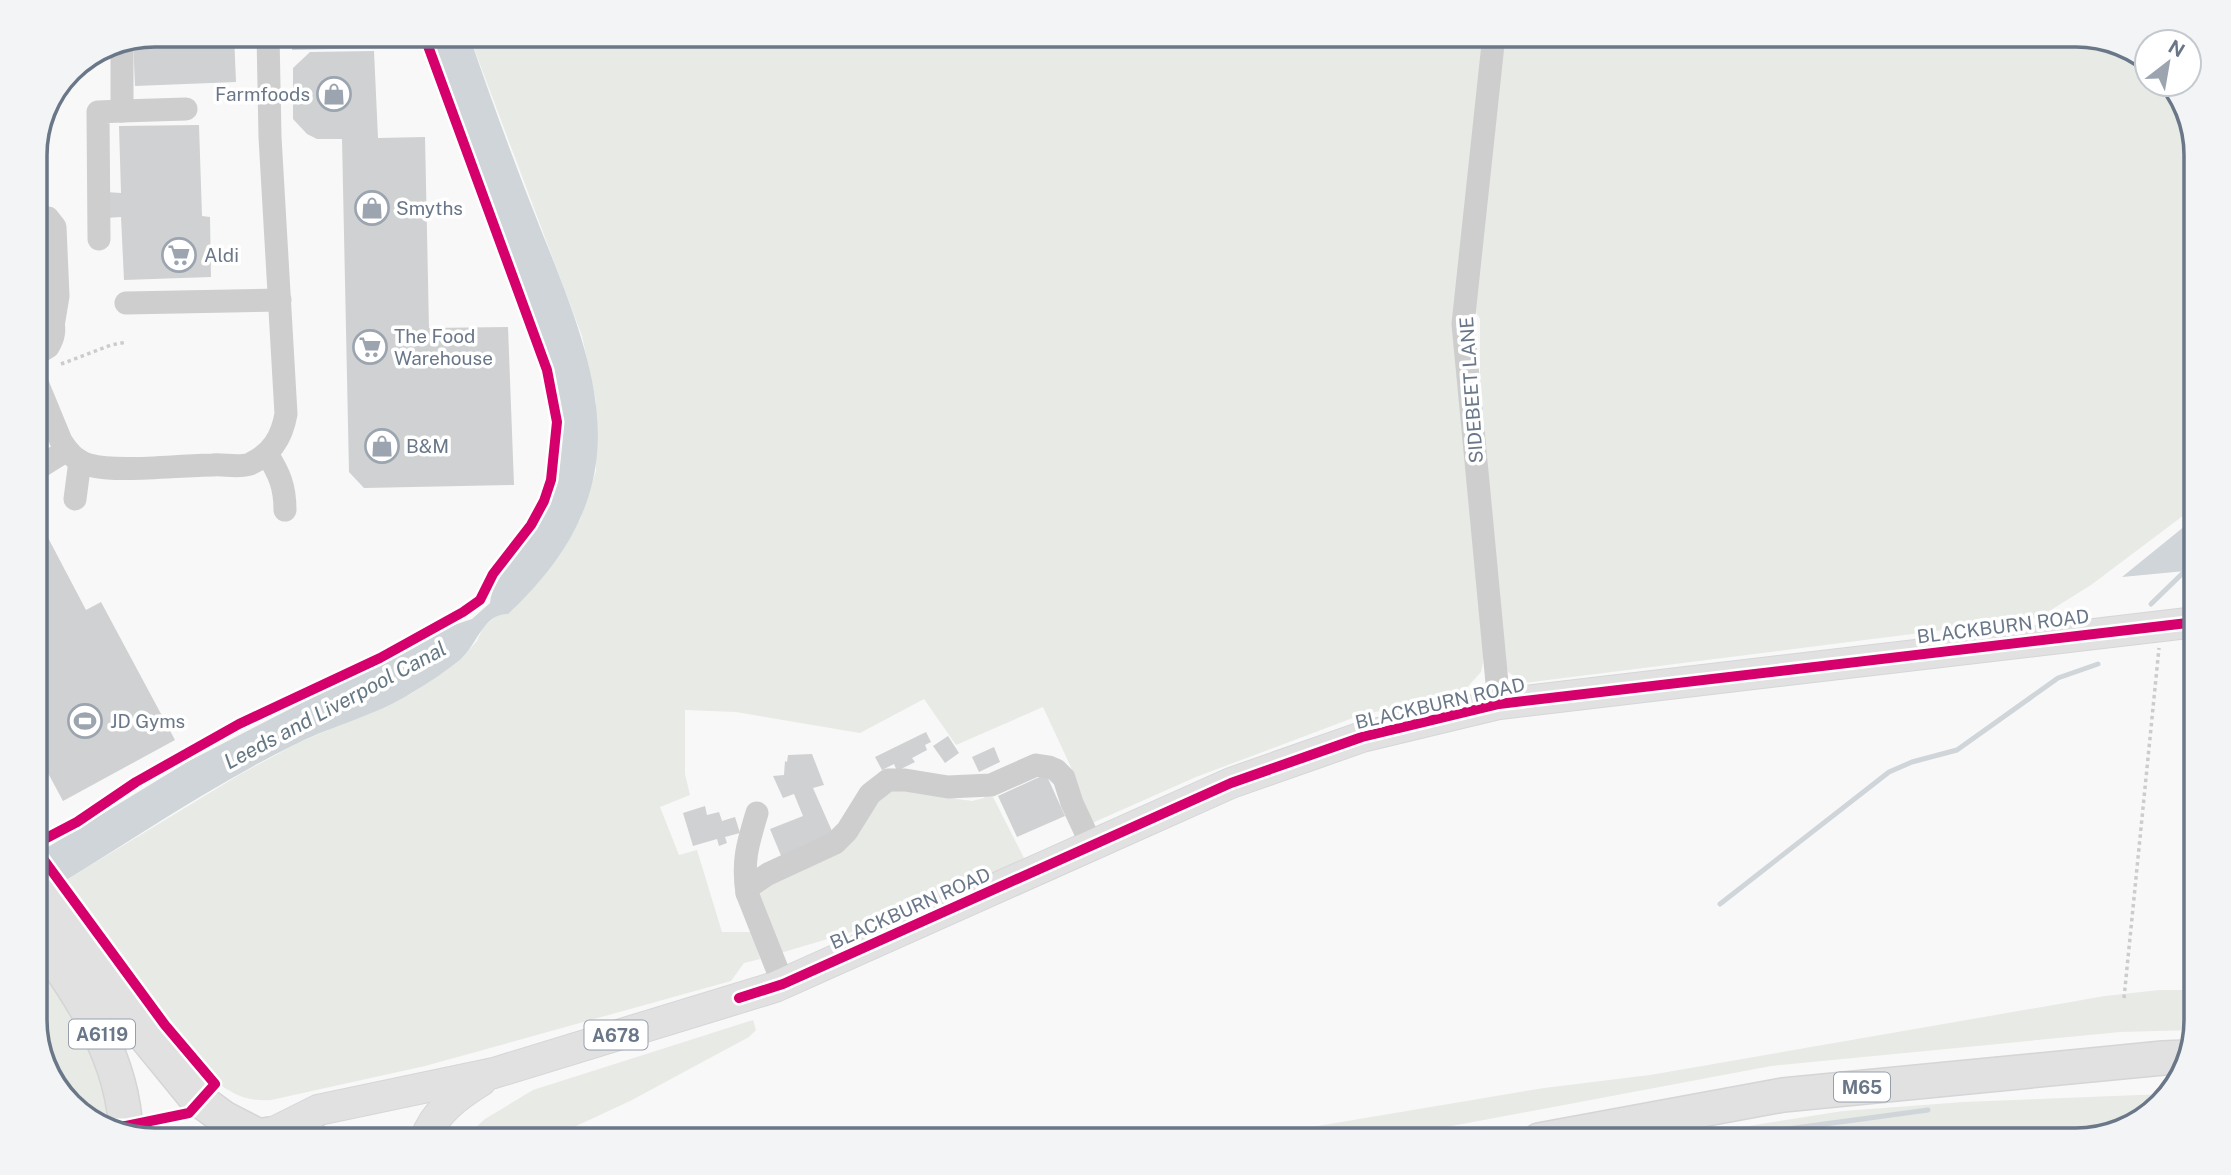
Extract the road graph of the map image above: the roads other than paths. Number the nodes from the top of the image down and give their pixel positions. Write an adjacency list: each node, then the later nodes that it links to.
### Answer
1 (268, 47): 8 (street)
2 (1493, 47): 20 (street, SIDEBEET LANE)
3 (122, 53): 5 (street)
4 (186, 109): 5 (street)
5 (122, 111): 7 (street)
6 (47, 218): 11 (street)
7 (99, 239)
8 (280, 300): 9 (street); 15 (street)
9 (126, 303)
10 (47, 310): 11 (street)
11 (54, 320): 12 (street)
12 (47, 348)
13 (47, 404): 14 (street)
14 (69, 451): 15 (street); 16 (street); 17 (street)
15 (267, 454): 18 (street)
16 (47, 463)
17 (75, 499)
18 (285, 510)
19 (2184, 623): 20 (main road, BLACKBURN ROAD / A678)
20 (1499, 704): 22 (main road, BLACKBURN ROAD / A678)
21 (757, 813): 23 (street)
22 (1092, 846): 23 (street); 25 (main road, BLACKBURN ROAD / A678)
23 (747, 893): 25 (street)
24 (50, 934): 28 (highway, A6119); 29 (highway, A6119)
25 (783, 984): 27 (main road, BLACKBURN ROAD / A678)
26 (2177, 1057): 32 (highway, M65)
27 (494, 1073): 30 (main road, BLACKBURN ROAD / A678); 31 (main road, BLACKBURN ROAD / A678)
28 (125, 1123)
29 (241, 1128)
30 (274, 1128)
31 (430, 1128)
32 (1604, 1128)

